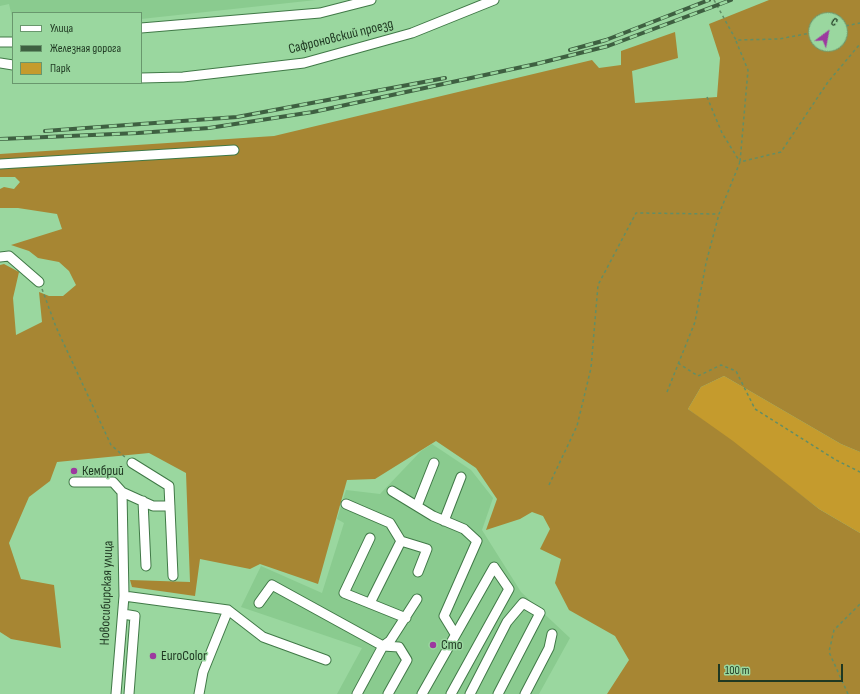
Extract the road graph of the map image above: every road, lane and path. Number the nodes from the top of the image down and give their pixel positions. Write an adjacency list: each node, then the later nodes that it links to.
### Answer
1 (371, 0): 6 (street, Сафроновский проезд)
2 (494, 0): 14 (street, Сафроновский проезд)
3 (714, 0): 8 (path)
4 (860, 23): 5 (path)
5 (848, 25)
6 (142, 28)
7 (808, 34): 8 (path)
8 (736, 40): 17 (path)
9 (0, 42): 10 (street)
10 (12, 42)
11 (860, 44): 17 (path)
12 (0, 63): 13 (street)
13 (12, 65)
14 (142, 78)
15 (707, 97): 17 (path)
16 (234, 150): 18 (street)
17 (740, 162): 19 (path)
18 (0, 164)
19 (719, 214): 22 (path); 29 (path)
20 (0, 257): 21 (street)
21 (39, 282): 24 (path)
22 (678, 363): 23 (path); 26 (path)
23 (667, 392)
24 (132, 463): 34 (street)
25 (434, 464): 35 (street)
26 (860, 472)
27 (461, 477): 36 (street)
28 (74, 482): 31 (street)
29 (549, 485)
30 (392, 491): 35 (street)
31 (122, 492): 32 (street); 42 (street, Новосибирская улица)
32 (143, 501): 34 (street); 39 (street)
33 (346, 504): 38 (street)
34 (170, 506): 41 (street)
35 (417, 506): 36 (street)
36 (444, 521): 50 (street)
37 (370, 538): 44 (street)
38 (401, 541): 40 (street); 44 (street)
39 (146, 566)
40 (418, 572)
41 (173, 576)
42 (124, 596): 47 (street); 48 (street, Новосибирская улица)
43 (417, 599): 49 (street)
44 (370, 603): 49 (street)
45 (259, 604): 52 (street)
46 (860, 604): 66 (path)
47 (228, 610): 55 (street); 58 (street)
48 (123, 614): 53 (street, Новосибирская улица); 54 (street)
49 (406, 618): 52 (street)
50 (455, 634): 61 (street); 62 (street)
51 (552, 634): 65 (street)
52 (383, 646): 59 (street); 60 (street)
53 (119, 657): 54 (street); 56 (street, Новосибирская улица)
54 (132, 658): 57 (street)
55 (326, 660)
56 (116, 694)
57 (129, 694)
58 (199, 694)
59 (357, 694)
60 (388, 694)
61 (422, 694)
62 (450, 694)
63 (470, 694): 64 (street)
64 (498, 694)
65 (525, 694)
66 (848, 694)

